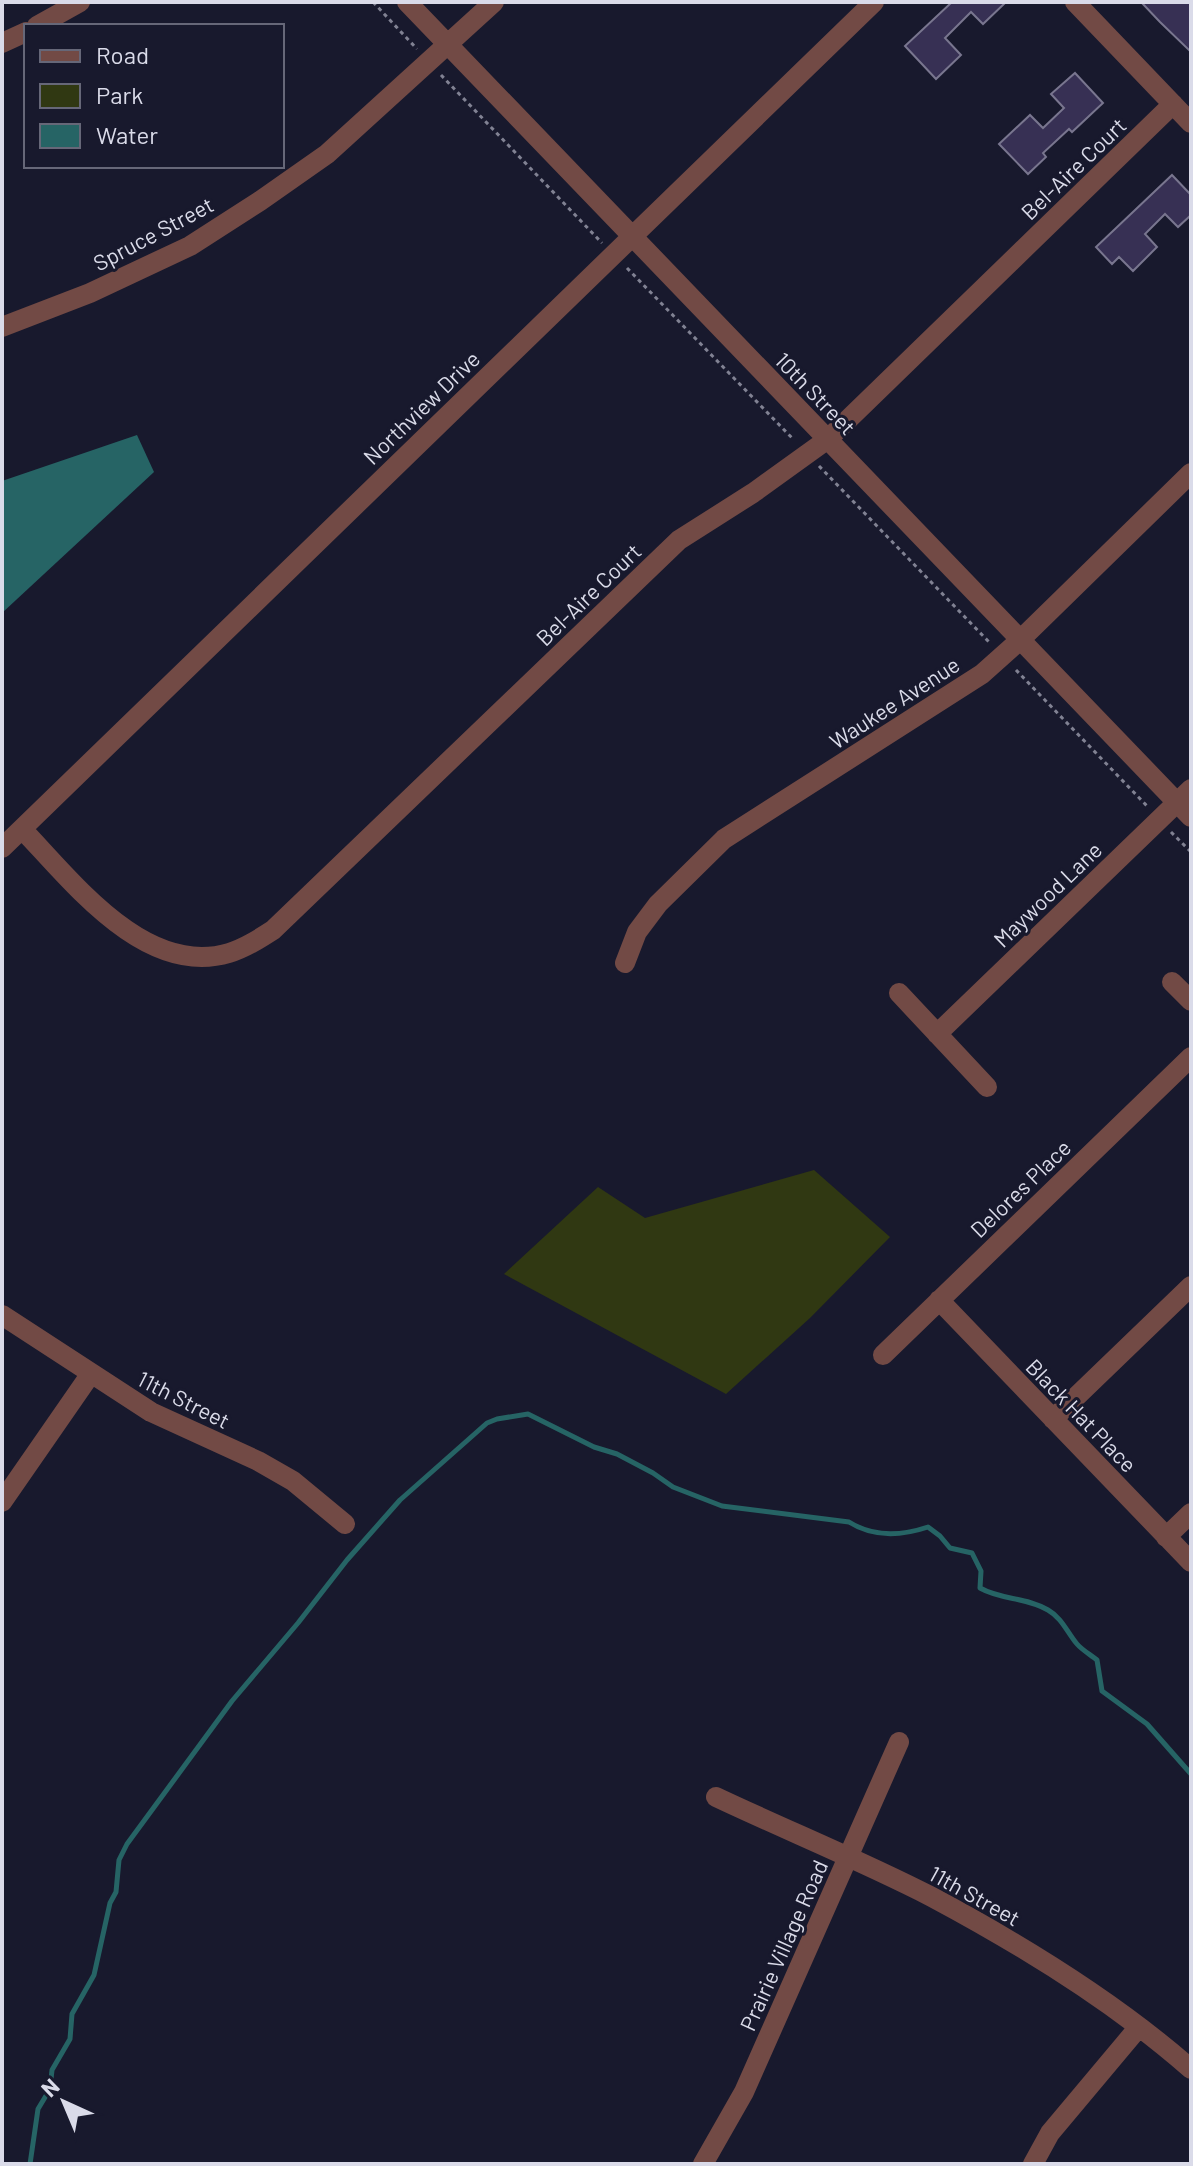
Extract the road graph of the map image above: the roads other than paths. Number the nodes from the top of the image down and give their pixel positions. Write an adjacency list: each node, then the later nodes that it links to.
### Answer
1 (80, 2): 6 (street)
2 (407, 2): 9 (street, 10th Street)
3 (494, 2): 9 (street, Spruce Street)
4 (874, 2): 12 (street, Northview Drive)
5 (1075, 2): 10 (street)
6 (41, 24)
7 (24, 33): 8 (street)
8 (2, 43)
9 (449, 46): 12 (street, 10th Street); 13 (street, Spruce Street)
10 (1173, 104): 11 (street); 14 (street, Bel-Aire Court)
11 (1191, 123)
12 (630, 236): 14 (street, 10th Street); 18 (street, Northview Drive)
13 (2, 327)
14 (828, 439): 16 (street, 10th Street); 18 (street, Bel-Aire Court)
15 (1191, 473): 16 (street, Waukee Avenue)
16 (1019, 641): 17 (street, 10th Street); 20 (street, Waukee Avenue)
17 (1186, 803): 24 (street, Maywood Lane)
18 (22, 829): 19 (street, Northview Drive)
19 (2, 848)
20 (625, 963)
21 (1172, 982): 23 (street)
22 (899, 993): 24 (street)
23 (1191, 1001)
24 (937, 1034): 26 (street)
25 (1191, 1057): 28 (street, Delores Place)
26 (987, 1087)
27 (1191, 1286): 32 (street)
28 (939, 1300): 30 (street, Delores Place); 32 (street, Black Hat Place)
29 (2, 1315): 31 (street, 11th Street)
30 (883, 1355)
31 (90, 1375): 33 (street); 35 (street, 11th Street)
32 (1053, 1419): 36 (street, Black Hat Place)
33 (2, 1502)
34 (1191, 1513): 36 (street)
35 (345, 1524)
36 (1166, 1537): 37 (street, Black Hat Place)
37 (1191, 1562)
38 (899, 1742): 40 (street, Prairie Village Road)
39 (716, 1797): 40 (street, 11th Street)
40 (847, 1858): 41 (street, 11th Street); 43 (street, Prairie Village Road)
41 (1138, 2028): 42 (street, 11th Street); 44 (street)
42 (1191, 2069)
43 (703, 2164)
44 (1033, 2164)

